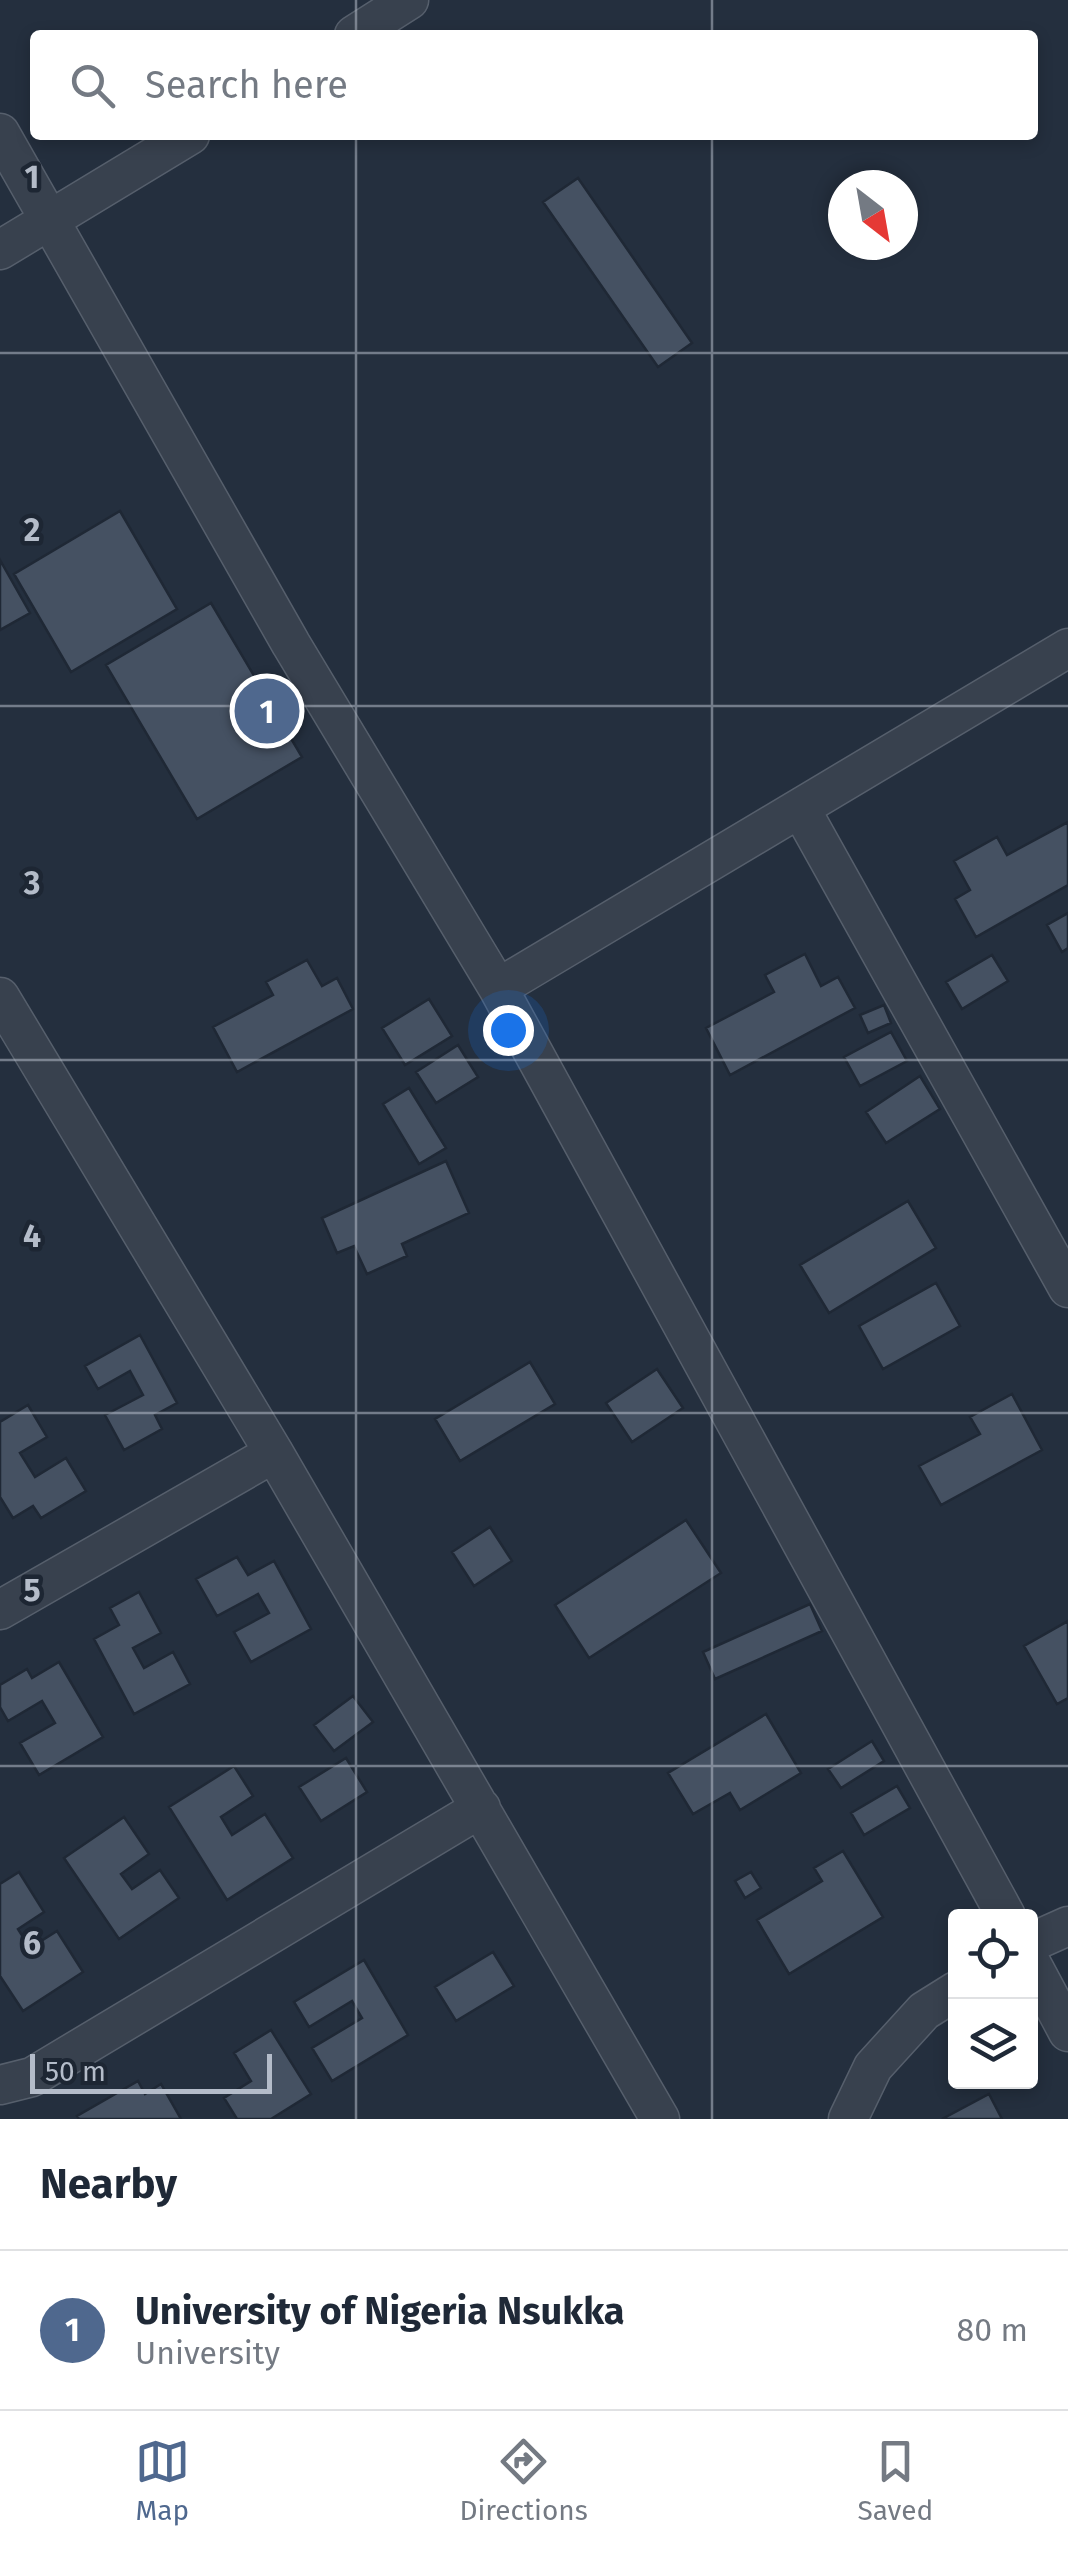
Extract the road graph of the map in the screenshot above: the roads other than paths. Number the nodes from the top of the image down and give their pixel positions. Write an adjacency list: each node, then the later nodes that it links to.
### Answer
1 (409, 0): 2 (street)
2 (362, 30)
3 (0, 133): 5 (street)
4 (182, 140): 5 (street)
5 (48, 222): 6 (street); 9 (street)
6 (0, 250)
7 (1068, 648): 8 (street)
8 (800, 808): 9 (street); 11 (street)
9 (498, 988): 15 (street)
10 (4, 1012): 12 (street)
11 (1068, 1288)
12 (274, 1453): 13 (street); 14 (street)
13 (0, 1610)
14 (481, 1808): 21 (street); 22 (street)
15 (1002, 1909)
16 (1068, 1926): 17 (street)
17 (1038, 1939)
18 (1038, 1976): 20 (street)
19 (948, 1996): 23 (street)
20 (1068, 2032)
21 (0, 2085)
22 (660, 2119)
23 (848, 2119)

